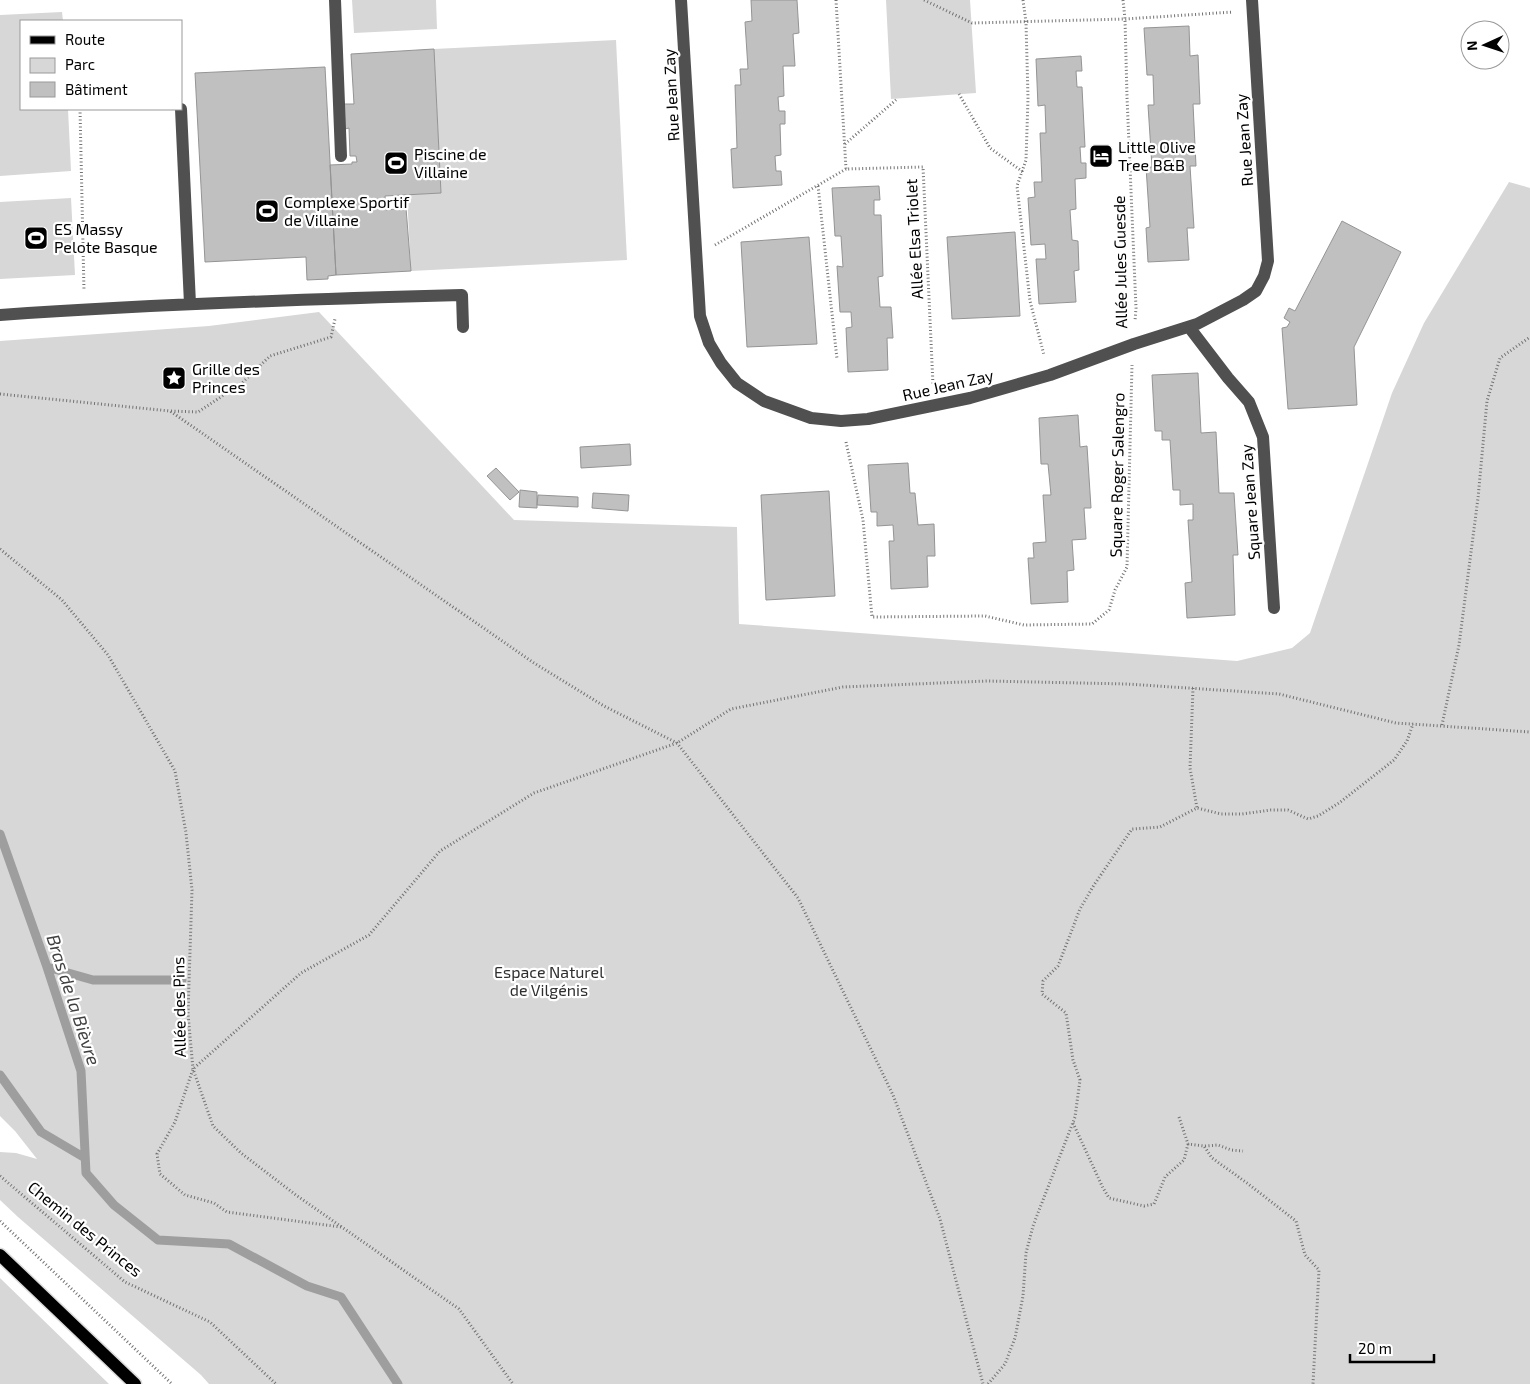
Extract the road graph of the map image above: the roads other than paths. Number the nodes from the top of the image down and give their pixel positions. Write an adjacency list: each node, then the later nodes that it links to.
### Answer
1 (335, 0): 5 (street)
2 (681, 0): 9 (street, Rue Jean Zay)
3 (1252, 6): 9 (street, Rue Jean Zay)
4 (181, 110): 6 (street)
5 (341, 156)
6 (190, 304): 7 (street); 8 (street)
7 (0, 315)
8 (463, 327)
9 (1189, 327): 10 (street, Square Jean Zay)
10 (1274, 608)
11 (0, 1255): 12 (main road)
12 (136, 1384)

